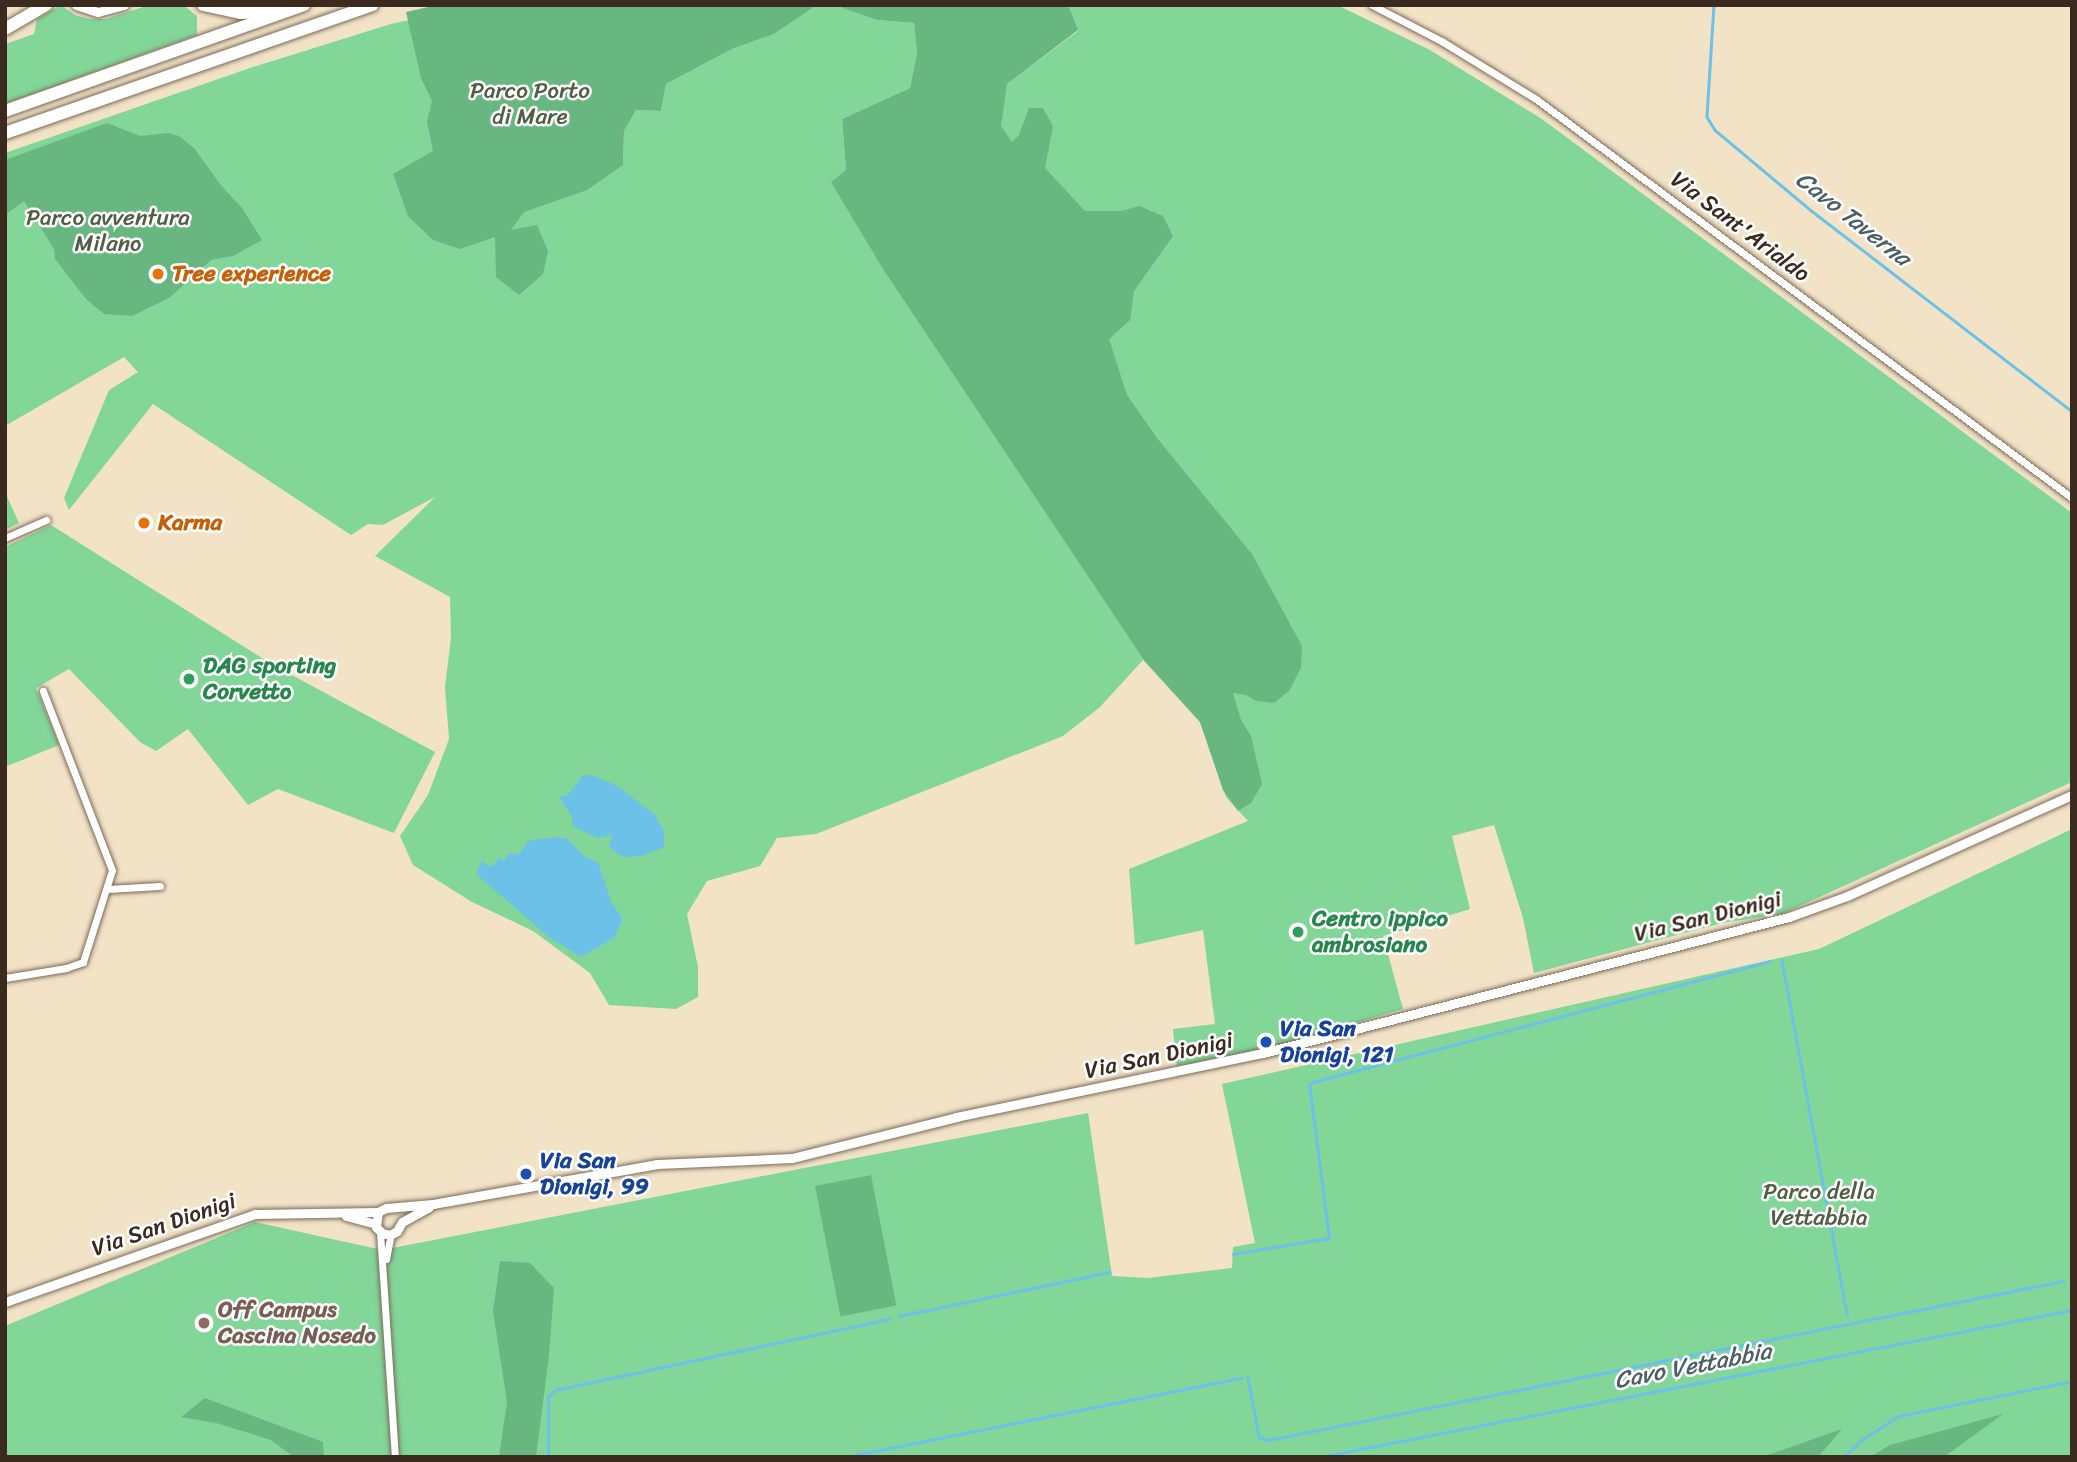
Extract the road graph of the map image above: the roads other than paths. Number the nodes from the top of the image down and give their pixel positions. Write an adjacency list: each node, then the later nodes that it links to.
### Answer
1 (47, 5): 10 (main road)
2 (76, 5): 3 (street)
3 (124, 5)
4 (203, 5): 9 (main road)
5 (279, 5): 9 (main road)
6 (304, 5): 11 (main road)
7 (372, 5): 12 (main road)
8 (1372, 5): 13 (street, Via Sant'Arialdo)
9 (218, 8)
10 (5, 29)
11 (5, 111)
12 (5, 133)
13 (2072, 498)
14 (47, 520): 15 (street)
15 (5, 538)
16 (43, 691): 19 (street)
17 (2072, 795): 21 (street, Via San Dionigi)
18 (160, 886): 19 (street)
19 (107, 890): 20 (street)
20 (5, 978)
21 (433, 1204): 22 (street, Via San Dionigi); 25 (street, Via San Dionigi)
22 (395, 1209): 23 (street, Via San Dionigi); 25 (street)
23 (378, 1212): 24 (street, Via San Dionigi); 26 (street)
24 (338, 1213): 26 (street, Via San Dionigi); 29 (street, Via San Dionigi)
25 (402, 1222): 27 (street, Via San Dionigi)
26 (377, 1228): 27 (street, Via San Dionigi); 28 (street)
27 (391, 1234): 28 (street)
28 (384, 1266): 30 (street)
29 (6, 1301)
30 (395, 1457)

